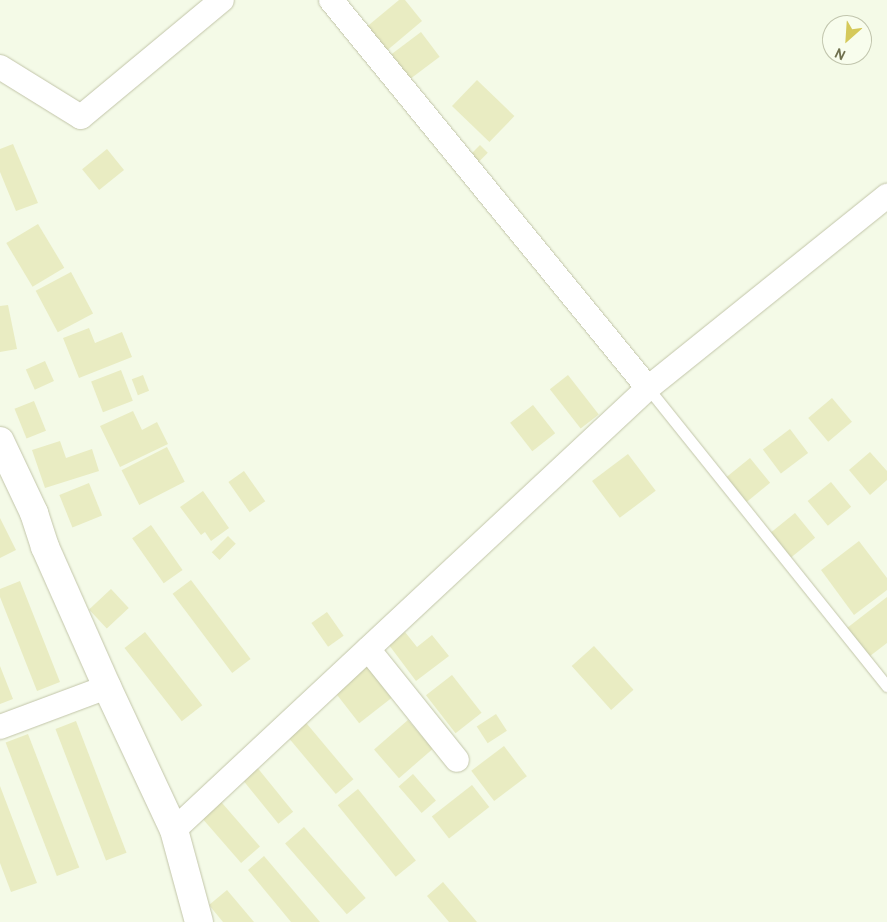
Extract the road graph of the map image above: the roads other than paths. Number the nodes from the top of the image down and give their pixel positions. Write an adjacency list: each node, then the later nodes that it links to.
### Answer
1 (222, 0): 3 (street)
2 (331, 0): 5 (street)
3 (0, 67)
4 (887, 196): 5 (street)
5 (648, 388): 7 (street); 8 (lane)
6 (0, 441): 9 (street)
7 (368, 649): 11 (street); 12 (street)
8 (887, 686)
9 (107, 687): 10 (street); 12 (street)
10 (0, 727)
11 (457, 760)
12 (174, 830): 13 (street)
13 (200, 922)

